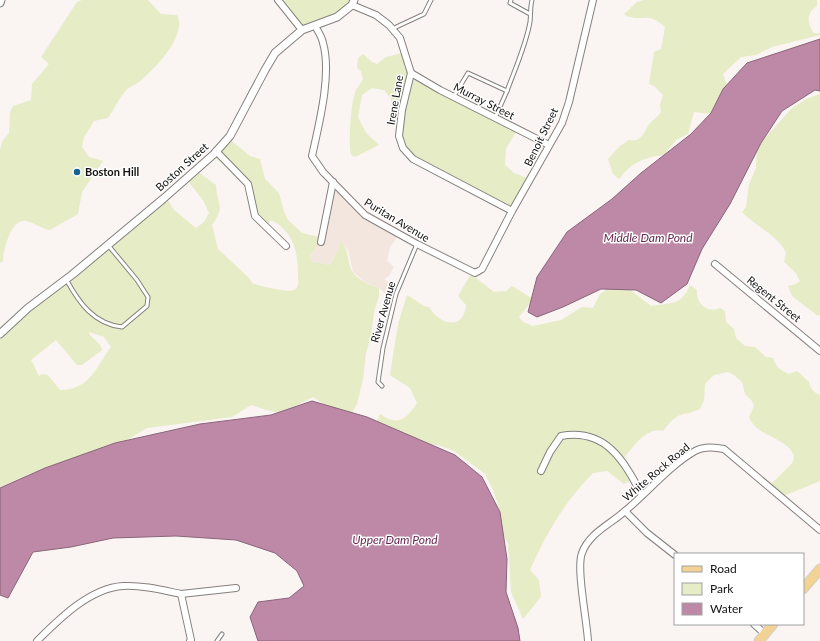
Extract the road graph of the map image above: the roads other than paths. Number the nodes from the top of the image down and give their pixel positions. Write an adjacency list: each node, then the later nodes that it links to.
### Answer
1 (1, 0): 7 (street)
2 (278, 0): 12 (street)
3 (431, 0): 11 (lane)
4 (511, 0): 9 (lane)
5 (532, 0): 9 (lane)
6 (593, 0): 17 (street, Benoit Street)
7 (0, 3)
8 (352, 3): 10 (street, Boston Street); 11 (street, Irene Lane)
9 (530, 14): 14 (lane)
10 (315, 26): 12 (street, Boston Street); 19 (street, Puritan Avenue)
11 (392, 29): 13 (street, Irene Lane)
12 (302, 30): 18 (street, Boston Street)
13 (411, 73): 15 (street, Murray Street); 20 (street, Irene Lane)
14 (507, 91): 15 (lane); 16 (lane)
15 (454, 96): 16 (street, Murray Street)
16 (495, 118): 17 (street, Murray Street)
17 (549, 145): 20 (street, Benoit Street)
18 (216, 151): 23 (street, Boston Street); 24 (street)
19 (333, 182): 21 (street); 22 (street, Puritan Avenue)
20 (512, 210): 26 (street, Benoit Street)
21 (321, 242)
22 (417, 244): 26 (street, Puritan Avenue); 30 (lane, River Avenue)
23 (108, 245): 27 (street, Boston Street); 27 (lane)
24 (286, 246)
25 (715, 264): 29 (street, Regent Street)
26 (479, 271)
27 (66, 279): 28 (street, Boston Street)
28 (0, 334)
29 (820, 351)
30 (382, 386)
31 (541, 471): 32 (street)
32 (642, 495): 33 (street, White Rock Road); 34 (street, White Rock Road)
33 (625, 511): 35 (street); 47 (street, White Rock Road)
34 (820, 530)
35 (674, 554)
36 (820, 569): 38 (main road)
37 (236, 588): 39 (street)
38 (804, 588)
39 (181, 594): 44 (street); 45 (street)
40 (755, 625): 43 (street)
41 (772, 625): 43 (main road)
42 (222, 634): 46 (lane)
43 (762, 638)
44 (37, 641)
45 (191, 641)
46 (217, 641)
47 (588, 641)

